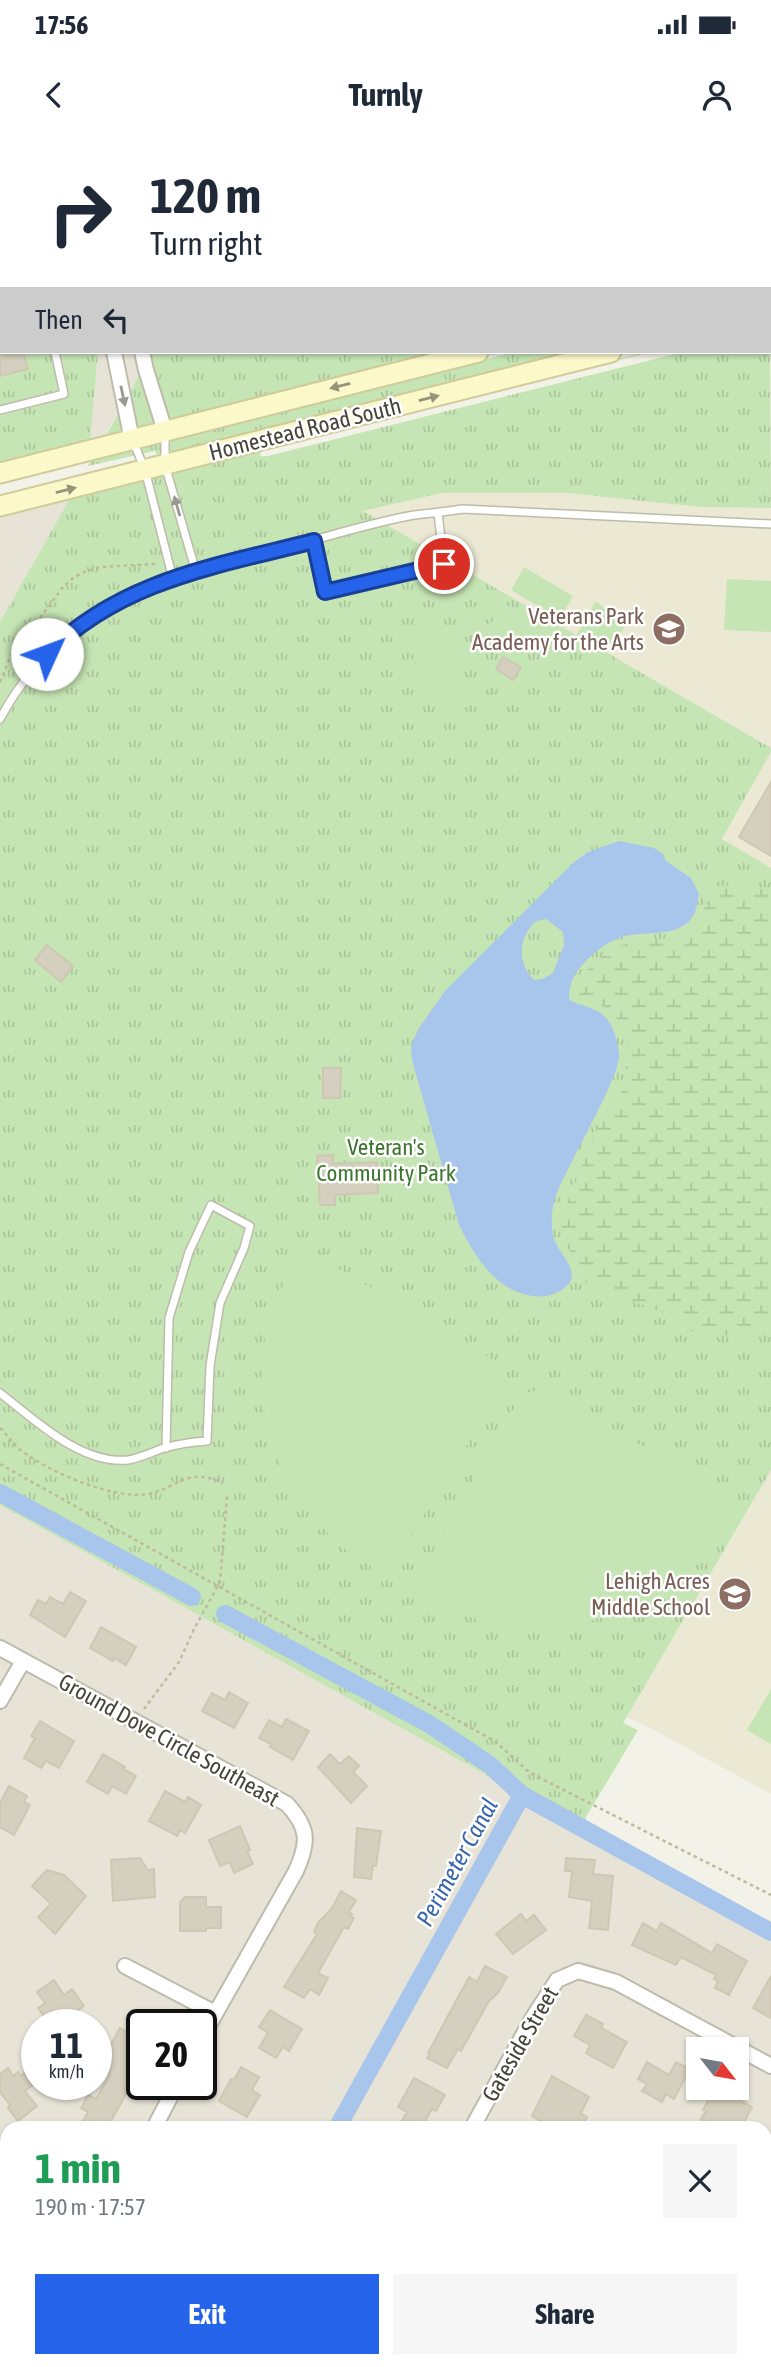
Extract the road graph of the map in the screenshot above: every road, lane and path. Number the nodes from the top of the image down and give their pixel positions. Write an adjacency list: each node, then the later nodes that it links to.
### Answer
1 (55, 354): 6 (lane)
2 (114, 354): 8 (street, one-way to 8)
3 (142, 354): 7 (street)
4 (470, 354): 7 (main road, Homestead Road South, one-way to 7)
5 (603, 354): 9 (main road, Homestead Road South, one-way to 5)
6 (0, 410)
7 (166, 431): 8 (main road, Homestead Road South); 9 (lane)
8 (132, 440): 9 (lane); 10 (main road, Homestead Road South)
9 (155, 467): 11 (main road, Homestead Road South, one-way to 9); 16 (lane, one-way to 9); 17 (lane)
10 (0, 473)
11 (0, 506)
12 (438, 513): 13 (lane); 14 (lane); 14 (lane)
13 (771, 524)
14 (314, 541): 16 (lane)
15 (163, 562): 18 (path)
16 (196, 572): 17 (lane)
17 (173, 579): 19 (lane)
18 (0, 682)
19 (0, 719)
20 (0, 1393): 22 (lane)
21 (0, 1428): 24 (path)
22 (166, 1448): 22 (lane)
23 (0, 1464): 26 (path)
24 (223, 1483)
25 (227, 1496): 26 (path)
26 (218, 1585): 30 (path); 31 (path)
27 (0, 1648): 28 (street, Ground Dove Circle Southeast)
28 (23, 1661): 29 (street); 30 (street, Ground Dove Circle Southeast)
29 (0, 1701)
30 (136, 1721): 34 (street, Ground Dove Circle Southeast)
31 (771, 1895)
32 (125, 1966): 33 (street)
33 (207, 2009)
34 (217, 2009)
35 (771, 2066): 38 (street, Gateside Street)
36 (168, 2100): 37 (street)
37 (157, 2121)
38 (476, 2121)

